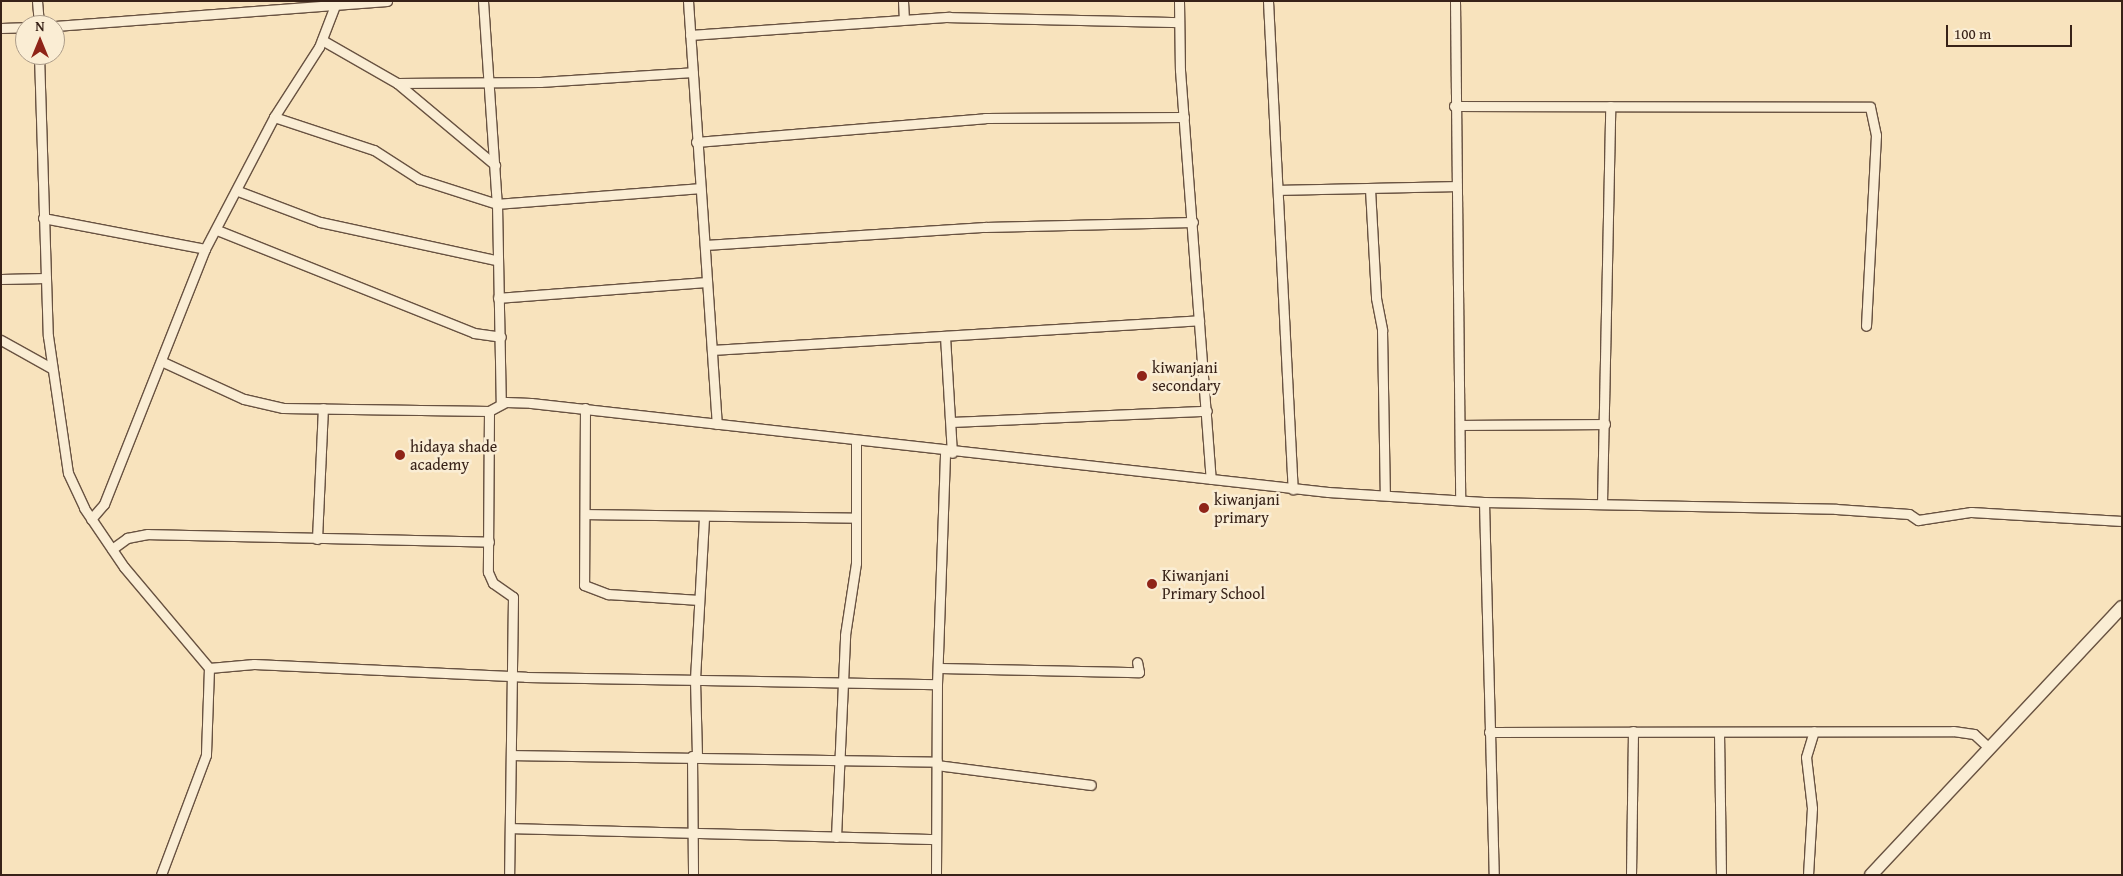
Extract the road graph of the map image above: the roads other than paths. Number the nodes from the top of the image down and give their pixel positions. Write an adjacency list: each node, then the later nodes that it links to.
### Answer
1 (37, 1): 10 (street)
2 (387, 1): 9 (street)
3 (483, 1): 21 (street)
4 (688, 1): 16 (street)
5 (903, 1): 11 (street)
6 (1179, 1): 12 (street)
7 (1268, 1): 31 (street)
8 (1455, 1): 22 (street)
9 (334, 8): 13 (street); 17 (street)
10 (39, 15)
11 (904, 19): 12 (street); 16 (street)
12 (1178, 22): 25 (street)
13 (65, 25)
14 (15, 27): 15 (street)
15 (1, 28)
16 (690, 35): 19 (street)
17 (322, 40): 20 (street); 24 (street)
18 (39, 65): 34 (street)
19 (693, 72): 21 (street); 26 (street)
20 (397, 82): 21 (street); 27 (street)
21 (488, 82): 27 (street)
22 (1454, 106): 23 (street); 28 (street)
23 (1610, 106): 45 (street); 59 (street)
24 (274, 117): 32 (street); 33 (street)
25 (1184, 117): 26 (street); 35 (street)
26 (696, 142): 29 (street)
27 (495, 165): 33 (street)
28 (1455, 186): 30 (street); 60 (street)
29 (700, 188): 33 (street); 37 (street)
30 (1370, 189): 31 (street); 65 (street)
31 (1279, 190): 64 (street)
32 (238, 191): 36 (street); 39 (street)
33 (498, 204): 39 (street)
34 (43, 218): 38 (street); 40 (street)
35 (1193, 222): 37 (street); 44 (street)
36 (217, 230): 38 (street); 46 (street)
37 (705, 245): 42 (street)
38 (206, 248): 50 (street)
39 (496, 260): 43 (street)
40 (46, 278): 41 (street); 51 (street)
41 (1, 279)
42 (705, 282): 43 (street); 49 (street)
43 (498, 298): 46 (street)
44 (1199, 320): 47 (street); 56 (street)
45 (1866, 326)
46 (501, 336): 52 (street)
47 (946, 336): 49 (street); 57 (street)
48 (1, 340): 51 (street)
49 (712, 350): 58 (street)
50 (163, 362): 53 (street); 72 (street)
51 (51, 368): 72 (street)
52 (501, 404): 54 (street); 55 (street)
53 (323, 408): 55 (street); 74 (street)
54 (585, 408): 58 (street); 69 (street)
55 (490, 411): 75 (street)
56 (1207, 411): 57 (street); 63 (street)
57 (951, 422): 62 (street)
58 (717, 424): 61 (street)
59 (1605, 424): 60 (street); 68 (street)
60 (1460, 425): 66 (street)
61 (856, 442): 62 (street); 71 (street)
62 (948, 453): 63 (street); 81 (street)
63 (1211, 478): 64 (street)
64 (1293, 489): 65 (street)
65 (1385, 495): 66 (street)
66 (1460, 499): 67 (street)
67 (1484, 502): 68 (street); 88 (street)
68 (1602, 503): 73 (street)
69 (584, 514): 70 (street); 77 (street)
70 (704, 516): 71 (street); 77 (street)
71 (856, 518): 84 (street)
72 (91, 519): 76 (street)
73 (2122, 521)
74 (317, 539): 75 (street); 76 (street)
75 (489, 542): 82 (street)
76 (112, 549): 80 (street)
77 (699, 600): 83 (street)
78 (2122, 607): 90 (street)
79 (1137, 662): 81 (street)
80 (209, 668): 82 (street); 100 (street)
81 (940, 668): 85 (street)
82 (512, 677): 83 (street); 91 (street)
83 (695, 679): 84 (street); 92 (street)
84 (843, 684): 85 (street); 93 (street)
85 (936, 684): 94 (street)
86 (1632, 731): 88 (street); 89 (street); 105 (street)
87 (1814, 731): 89 (street); 90 (street); 107 (street)
88 (1489, 732): 104 (street)
89 (1719, 732): 106 (street)
90 (1989, 748): 108 (street)
91 (512, 754): 92 (street); 96 (street)
92 (694, 756): 93 (street); 97 (street)
93 (841, 759): 94 (street); 98 (street)
94 (937, 764): 95 (street); 99 (street)
95 (1091, 786)
96 (511, 828): 97 (street); 101 (street)
97 (693, 833): 98 (street); 102 (street)
98 (836, 837): 99 (street)
99 (935, 839): 103 (street)
100 (161, 875)
101 (509, 875)
102 (693, 875)
103 (936, 875)
104 (1494, 875)
105 (1630, 875)
106 (1721, 875)
107 (1808, 875)
108 (1871, 875)

